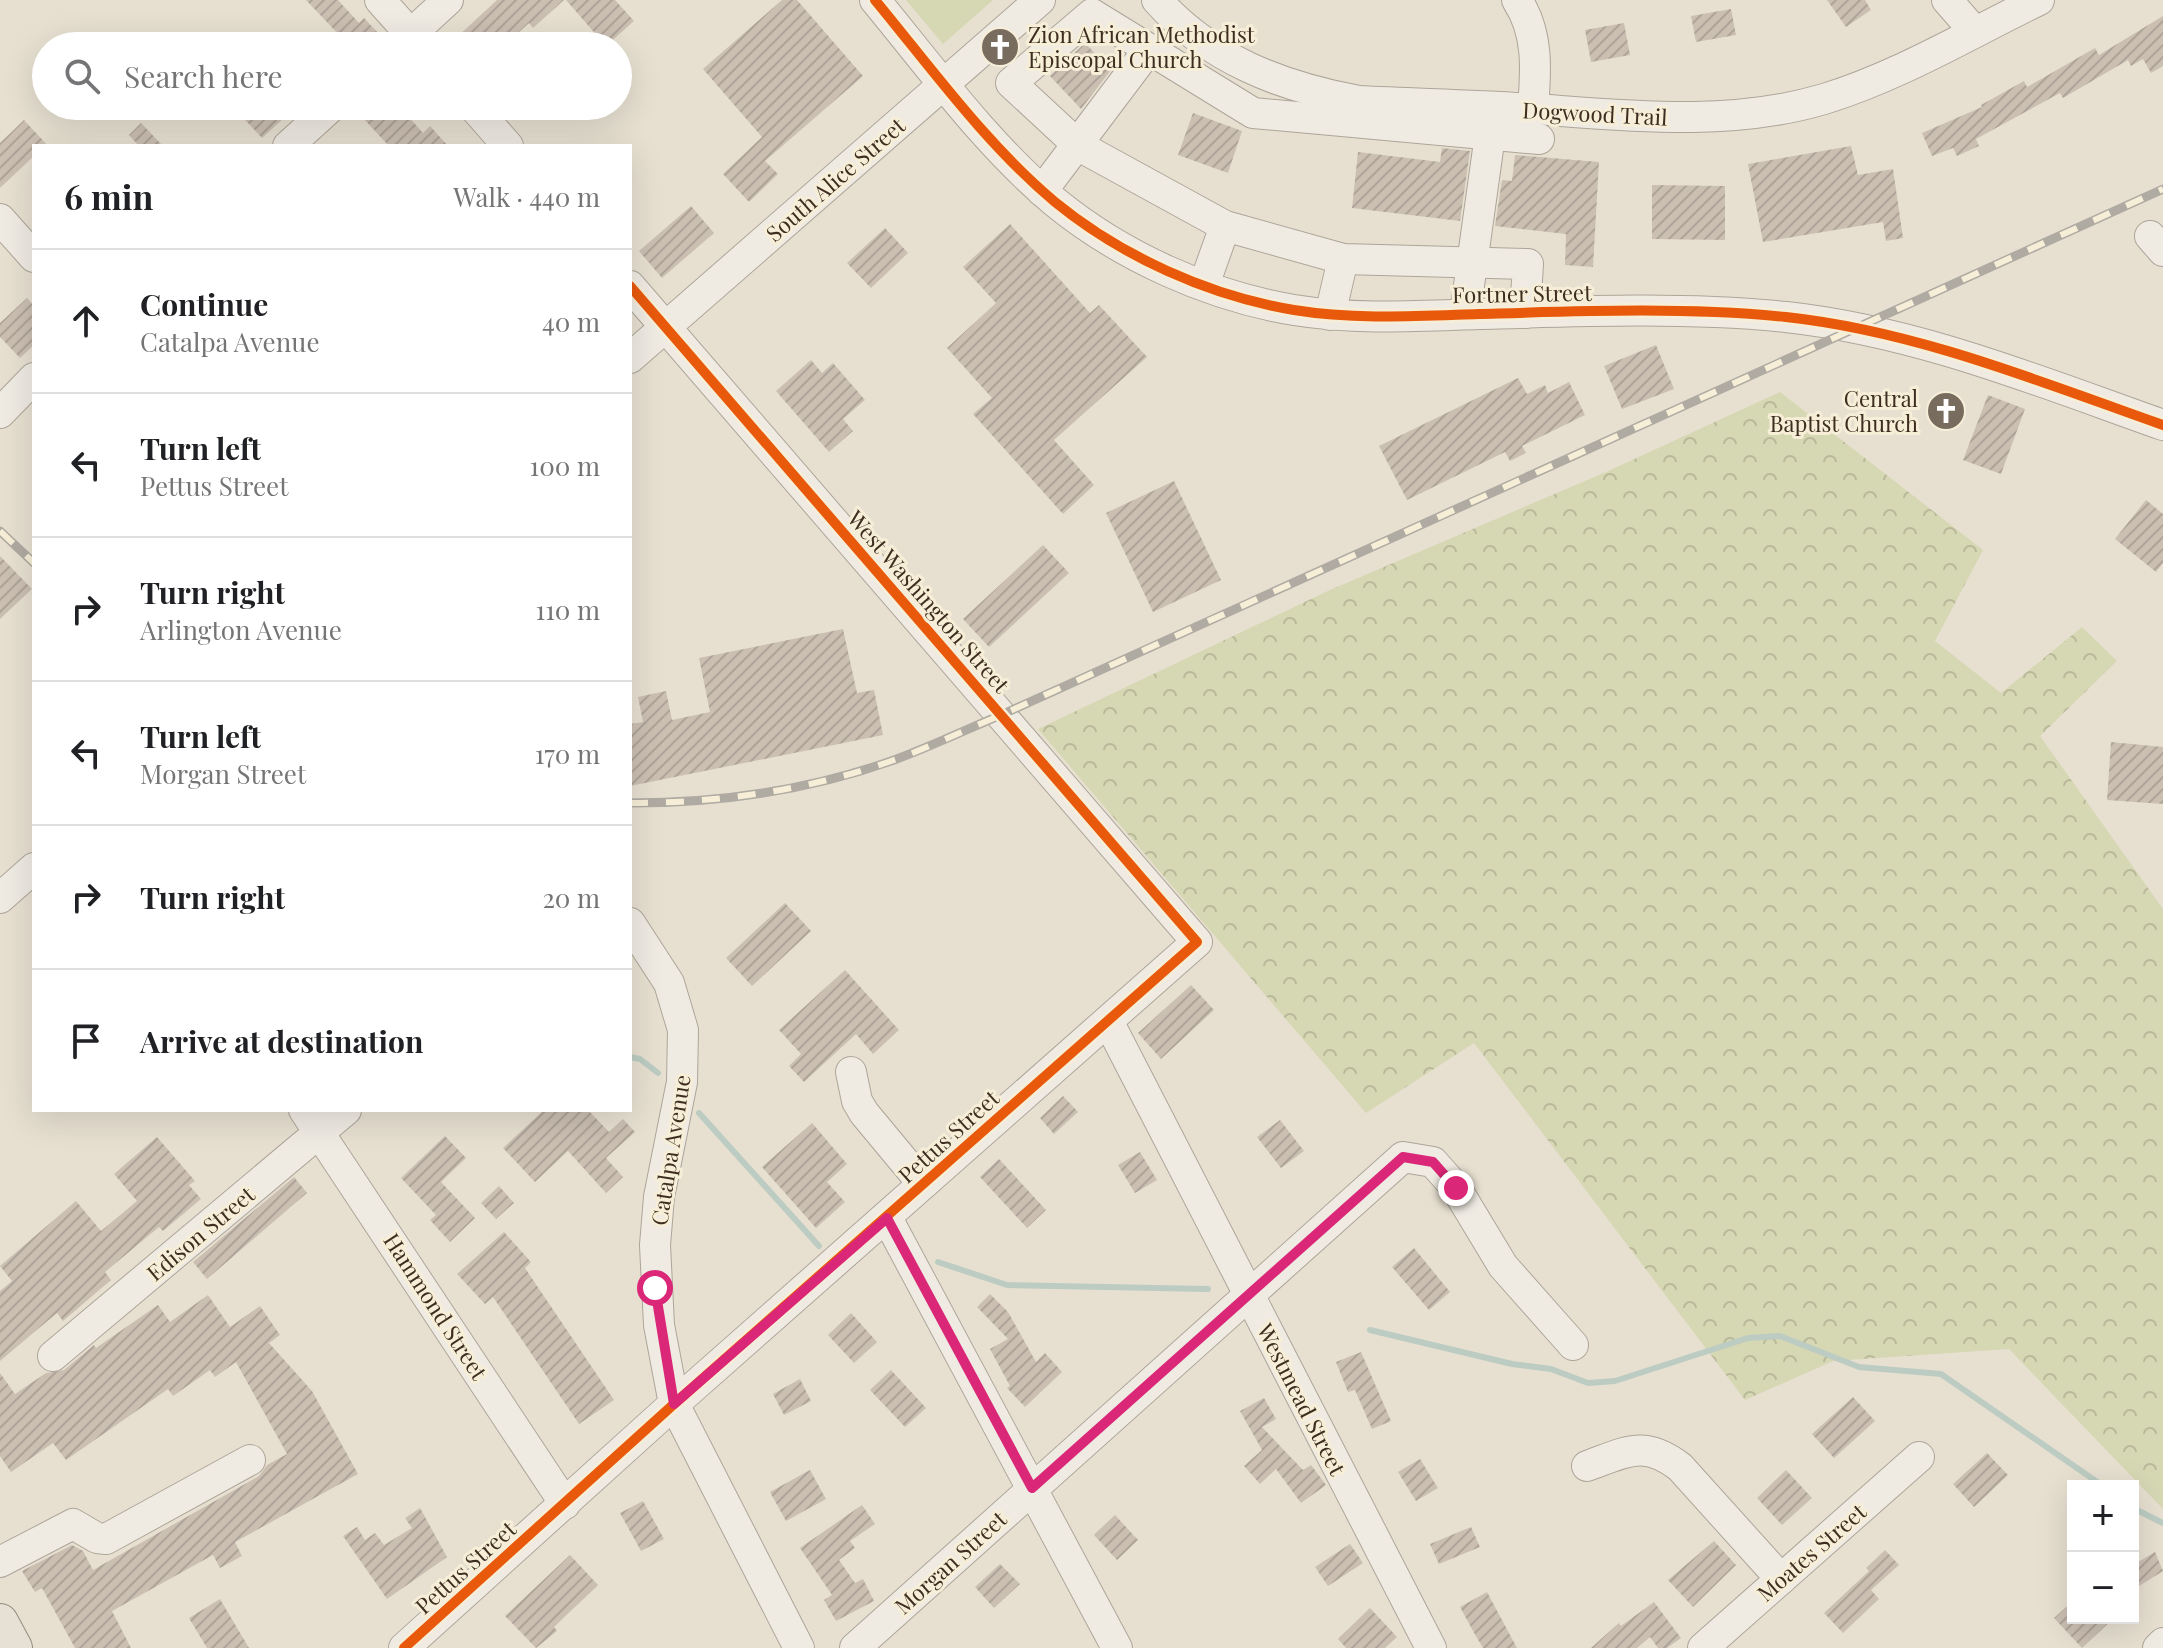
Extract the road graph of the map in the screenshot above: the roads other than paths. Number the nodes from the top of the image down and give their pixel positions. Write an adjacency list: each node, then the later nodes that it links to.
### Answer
1 (380, 0): 10 (street)
2 (448, 0): 11 (street)
3 (875, 0): 14 (street, Fortner Street)
4 (1157, 0): 15 (street, Dogwood Trail)
5 (1517, 0): 15 (street)
6 (1947, 0): 9 (street)
7 (2039, 0): 9 (street, Dogwood Trail)
8 (1035, 4): 12 (street); 14 (street, South Alice Street)
9 (1974, 31): 15 (street, Dogwood Trail)
10 (403, 32)
11 (419, 32)
12 (1056, 44): 13 (street); 22 (street)
13 (1149, 49): 18 (street); 22 (street)
14 (944, 84): 23 (street, Fortner Street); 34 (street, South Alice Street)
15 (1533, 109)
16 (317, 120): 20 (street)
17 (485, 120): 21 (street)
18 (1490, 135): 19 (street); 28 (street)
19 (1539, 139)
20 (290, 144)
21 (506, 144)
22 (1079, 146): 23 (street); 25 (street)
23 (1042, 191): 29 (street, Fortner Street)
24 (0, 219): 26 (street)
25 (1225, 226): 27 (street); 29 (street)
26 (32, 255)
27 (1343, 259): 28 (street); 33 (street)
28 (1472, 263): 31 (street); 32 (street)
29 (1204, 285): 33 (street, Fortner Street)
30 (632, 288): 34 (street, West Washington Street)
31 (1525, 313): 32 (street, Fortner Street); 38 (street, Fortner Street)
32 (1465, 314): 33 (street, Fortner Street)
33 (1330, 315)
34 (666, 327): 35 (street, South Alice Street); 42 (street, West Washington Street)
35 (632, 356)
36 (32, 380): 37 (street)
37 (0, 413)
38 (2163, 425)
39 (32, 870): 40 (street)
40 (0, 898)
41 (632, 926): 52 (street, Catalpa Avenue)
42 (1197, 942): 43 (street, Pettus Street)
43 (1108, 1021): 47 (street, Pettus Street); 49 (street, Westmead Street)
44 (851, 1072): 47 (street)
45 (340, 1112): 46 (street, Edison Street)
46 (313, 1121): 51 (street, Edison Street); 57 (street, Hammond Street)
47 (923, 1184): 48 (street, Pettus Street)
48 (887, 1218): 52 (street, Pettus Street); 56 (street)
49 (1249, 1295): 50 (street, Morgan Street); 56 (street, Morgan Street); 67 (street, Westmead Street)
50 (1573, 1345)
51 (53, 1356)
52 (674, 1404): 57 (street, Pettus Street); 64 (street, Catalpa Avenue)
53 (1919, 1457): 59 (street, Moates Street)
54 (250, 1460): 58 (street)
55 (1587, 1466): 59 (street)
56 (1032, 1488): 65 (street, Morgan Street); 66 (street)
57 (565, 1504): 63 (street, Pettus Street)
58 (0, 1562)
59 (1781, 1579): 68 (street, Moates Street)
60 (0, 1622): 62 (main road)
61 (2163, 1643): 69 (street)
62 (14, 1648)
63 (404, 1648)
64 (799, 1648)
65 (855, 1648)
66 (1117, 1648)
67 (1431, 1648)
68 (1703, 1648)
69 (2158, 1648)

